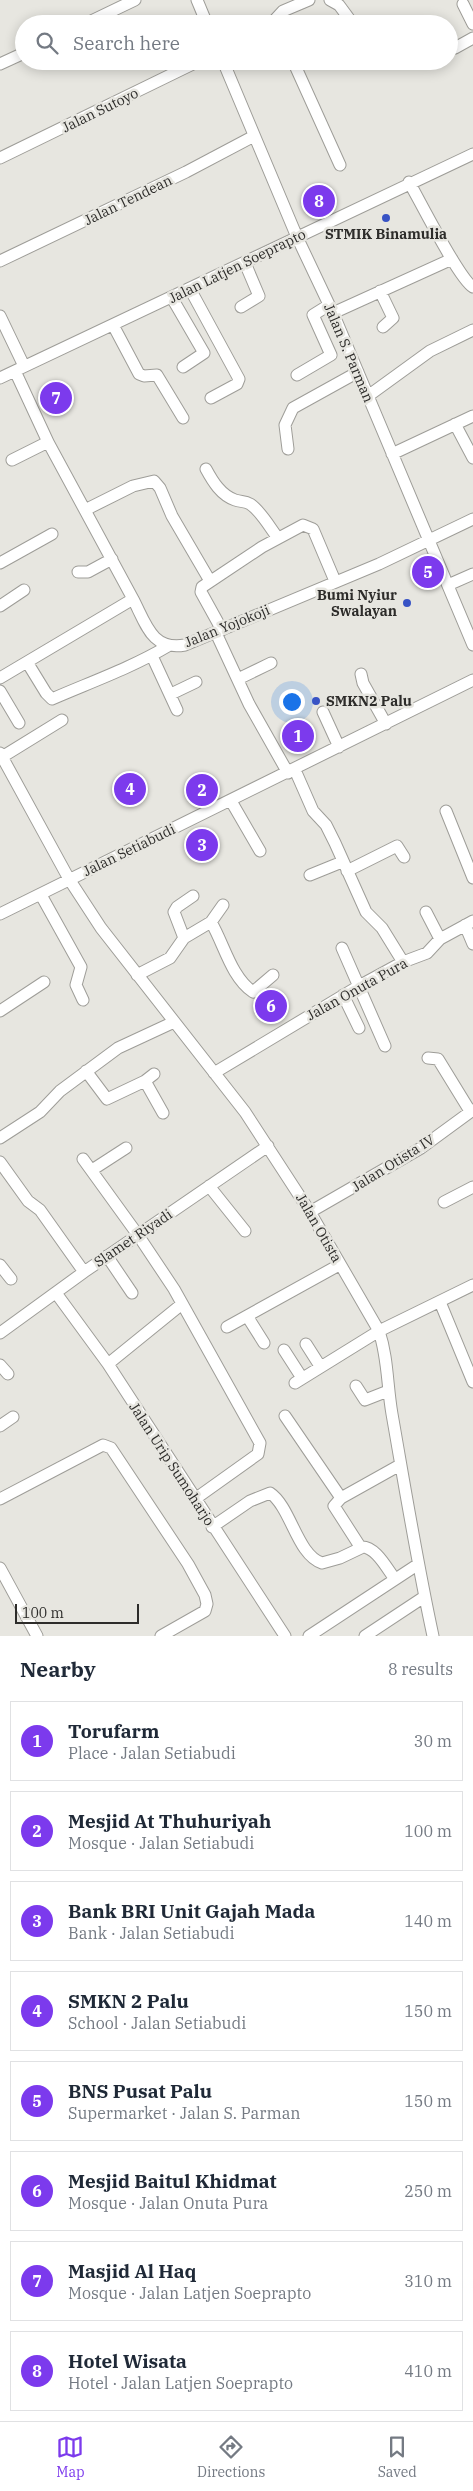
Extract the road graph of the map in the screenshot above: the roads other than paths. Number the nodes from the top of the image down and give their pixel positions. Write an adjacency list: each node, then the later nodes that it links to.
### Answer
1 (135, 0): 6 (street)
2 (197, 0): 7 (street)
3 (309, 0): 8 (street)
4 (330, 0): 9 (street)
5 (463, 4): 10 (street)
6 (104, 15)
7 (203, 15)
8 (279, 15)
9 (346, 15)
10 (473, 24)
11 (473, 38): 12 (street)
12 (458, 46)
13 (15, 57): 14 (street)
14 (0, 64)
15 (181, 70): 20 (street, Jalan Sutoyo)
16 (227, 70): 18 (street, Jalan S. Parman)
17 (297, 70): 21 (street)
18 (254, 136): 23 (street, Jalan S. Parman); 25 (street, Jalan Tendean)
19 (473, 154): 22 (street, Jalan Latjen Soeprapto)
20 (0, 158)
21 (340, 165)
22 (409, 182): 23 (street, Jalan Latjen Soeprapto); 24 (street)
23 (297, 237): 26 (street, Jalan Latjen Soeprapto); 32 (street, Jalan S. Parman)
24 (452, 259): 27 (street); 29 (street)
25 (0, 261)
26 (245, 263): 28 (street, Jalan Latjen Soeprapto); 31 (street)
27 (473, 287)
28 (190, 289): 30 (street, Jalan Latjen Soeprapto); 45 (street)
29 (380, 291): 32 (street); 35 (street)
30 (172, 298): 34 (street, Jalan Latjen Soeprapto); 39 (street)
31 (241, 307)
32 (331, 309): 37 (street, Jalan S. Parman); 38 (street)
33 (0, 316): 40 (street, Jalan Yojokoji)
34 (113, 325): 40 (street, Jalan Latjen Soeprapto); 47 (street)
35 (383, 327)
36 (473, 330): 44 (street)
37 (347, 346): 38 (street); 41 (street, Jalan S. Parman)
38 (331, 355): 42 (street)
39 (183, 367)
40 (19, 369): 43 (street, Jalan Latjen Soeprapto); 49 (street, Jalan Yojokoji)
41 (358, 372): 44 (street, Jalan S. Parman); 50 (street)
42 (297, 375)
43 (0, 378)
44 (368, 396): 51 (street, Jalan S. Parman)
45 (212, 398)
46 (473, 416): 48 (street)
47 (183, 418)
48 (455, 424): 51 (street); 52 (street)
49 (48, 442): 53 (street); 55 (street, Jalan Yojokoji)
50 (288, 449)
51 (392, 454): 59 (street, Jalan S. Parman)
52 (473, 458)
53 (12, 460)
54 (206, 469): 58 (street)
55 (85, 510): 60 (street, Jalan Yojokoji); 64 (street)
56 (473, 519): 59 (street, Jalan Yojokoji)
57 (52, 534): 61 (street)
58 (278, 538): 64 (street); 65 (street)
59 (428, 542): 65 (street, Jalan Yojokoji); 66 (street, Jalan S. Parman)
60 (112, 559): 62 (street); 68 (street, Jalan Yojokoji)
61 (0, 563)
62 (78, 572)
63 (473, 574): 66 (street)
64 (210, 581): 70 (street)
65 (335, 581): 70 (street, Jalan Yojokoji)
66 (448, 585): 71 (street, Jalan S. Parman)
67 (24, 590): 69 (street)
68 (133, 600): 72 (street, Jalan Yojokoji); 74 (street)
69 (0, 606)
70 (219, 631): 72 (street, Jalan Yojokoji); 78 (street)
71 (473, 645)
72 (168, 646): 73 (street)
73 (152, 656): 74 (street); 82 (street)
74 (27, 662): 77 (street)
75 (271, 663): 78 (street)
76 (360, 674): 87 (street)
77 (0, 678)
78 (238, 679): 90 (street)
79 (473, 680): 87 (street, Jalan Setiabudi)
80 (196, 682): 82 (street)
81 (0, 691): 86 (street)
82 (171, 694): 83 (street)
83 (177, 710)
84 (323, 712): 88 (street)
85 (62, 720): 89 (street)
86 (19, 723)
87 (386, 724): 88 (street, Jalan Setiabudi)
88 (340, 747): 90 (street, Jalan Setiabudi)
89 (1, 755): 98 (street, Jalan Otista)
90 (291, 772): 91 (street, Jalan Setiabudi); 95 (street)
91 (232, 801): 93 (street); 98 (street, Jalan Setiabudi)
92 (446, 811): 97 (street)
93 (260, 851)
94 (404, 857): 95 (street)
95 (345, 866): 96 (street); 110 (street)
96 (310, 875)
97 (473, 878)
98 (69, 879): 99 (street, Jalan Setiabudi); 111 (street, Jalan Otista)
99 (41, 895): 103 (street, Jalan Setiabudi); 116 (street)
100 (193, 896): 106 (street)
101 (223, 905): 104 (street)
102 (426, 912): 107 (street)
103 (0, 914)
104 (211, 922): 106 (street); 112 (street)
105 (469, 923): 107 (street, Jalan Onuta Pura); 108 (street)
106 (184, 938): 111 (street)
107 (440, 939): 110 (street, Jalan Onuta Pura)
108 (473, 944)
109 (342, 948): 114 (street)
110 (403, 962): 114 (street, Jalan Onuta Pura)
111 (137, 975): 118 (street, Jalan Otista)
112 (273, 975)
113 (44, 982): 117 (street)
114 (359, 986): 115 (street, Jalan Onuta Pura); 120 (street)
115 (343, 995): 119 (street); 123 (street, Jalan Onuta Pura)
116 (83, 1000)
117 (0, 1011)
118 (174, 1022): 122 (street); 123 (street, Jalan Otista)
119 (358, 1028)
120 (385, 1046)
121 (428, 1058): 124 (street)
122 (86, 1071): 125 (street); 126 (street)
123 (214, 1074): 127 (street, Jalan Otista)
124 (471, 1110): 135 (street, Jalan Otista IV)
125 (163, 1113)
126 (0, 1138)
127 (268, 1146): 132 (street, Slamet Riyadi); 135 (street, Jalan Otista)
128 (126, 1148): 131 (street)
129 (83, 1159): 131 (street)
130 (0, 1162): 141 (street)
131 (92, 1170): 137 (street)
132 (209, 1186): 136 (street); 137 (street, Slamet Riyadi)
133 (473, 1187): 134 (street)
134 (444, 1202)
135 (310, 1212): 139 (street, Jalan Otista)
136 (245, 1230)
137 (138, 1235): 138 (street, Slamet Riyadi); 147 (street)
138 (107, 1256): 141 (street, Slamet Riyadi); 145 (street)
139 (339, 1264): 148 (street); 150 (street, Jalan Otista)
140 (0, 1265): 142 (street)
141 (84, 1272): 144 (street, Slamet Riyadi)
142 (11, 1279)
143 (473, 1285): 146 (street)
144 (56, 1293): 151 (street, Slamet Riyadi); 155 (street, Jalan Urip Sumoharjo)
145 (132, 1293)
146 (440, 1302): 150 (street); 157 (street)
147 (182, 1304): 155 (street); 166 (street)
148 (247, 1316): 149 (street); 152 (street)
149 (227, 1327)
150 (379, 1331): 156 (street); 159 (street, Jalan Otista)
151 (0, 1333)
152 (264, 1343)
153 (306, 1344): 156 (street)
154 (284, 1350): 156 (street)
155 (108, 1364): 166 (street, Jalan Urip Sumoharjo)
156 (320, 1366)
157 (473, 1382)
158 (356, 1386): 159 (street)
159 (388, 1391): 163 (street, Jalan Otista)
160 (286, 1416): 164 (street)
161 (13, 1417): 162 (street)
162 (0, 1426)
163 (400, 1464): 164 (street); 169 (street, Jalan Otista)
164 (340, 1498): 168 (street)
165 (0, 1499): 174 (street)
166 (195, 1499): 167 (street, Jalan Urip Sumoharjo)
167 (212, 1526): 168 (street); 175 (street, Jalan Urip Sumoharjo)
168 (361, 1547): 171 (street)
169 (417, 1565): 171 (street); 172 (street, Jalan Otista)
170 (0, 1568): 173 (street)
171 (395, 1579): 176 (street)
172 (424, 1597): 177 (street); 178 (street, Jalan Otista)
173 (37, 1636)
174 (161, 1636)
175 (285, 1636)
176 (309, 1636)
177 (365, 1636)
178 (433, 1636)

